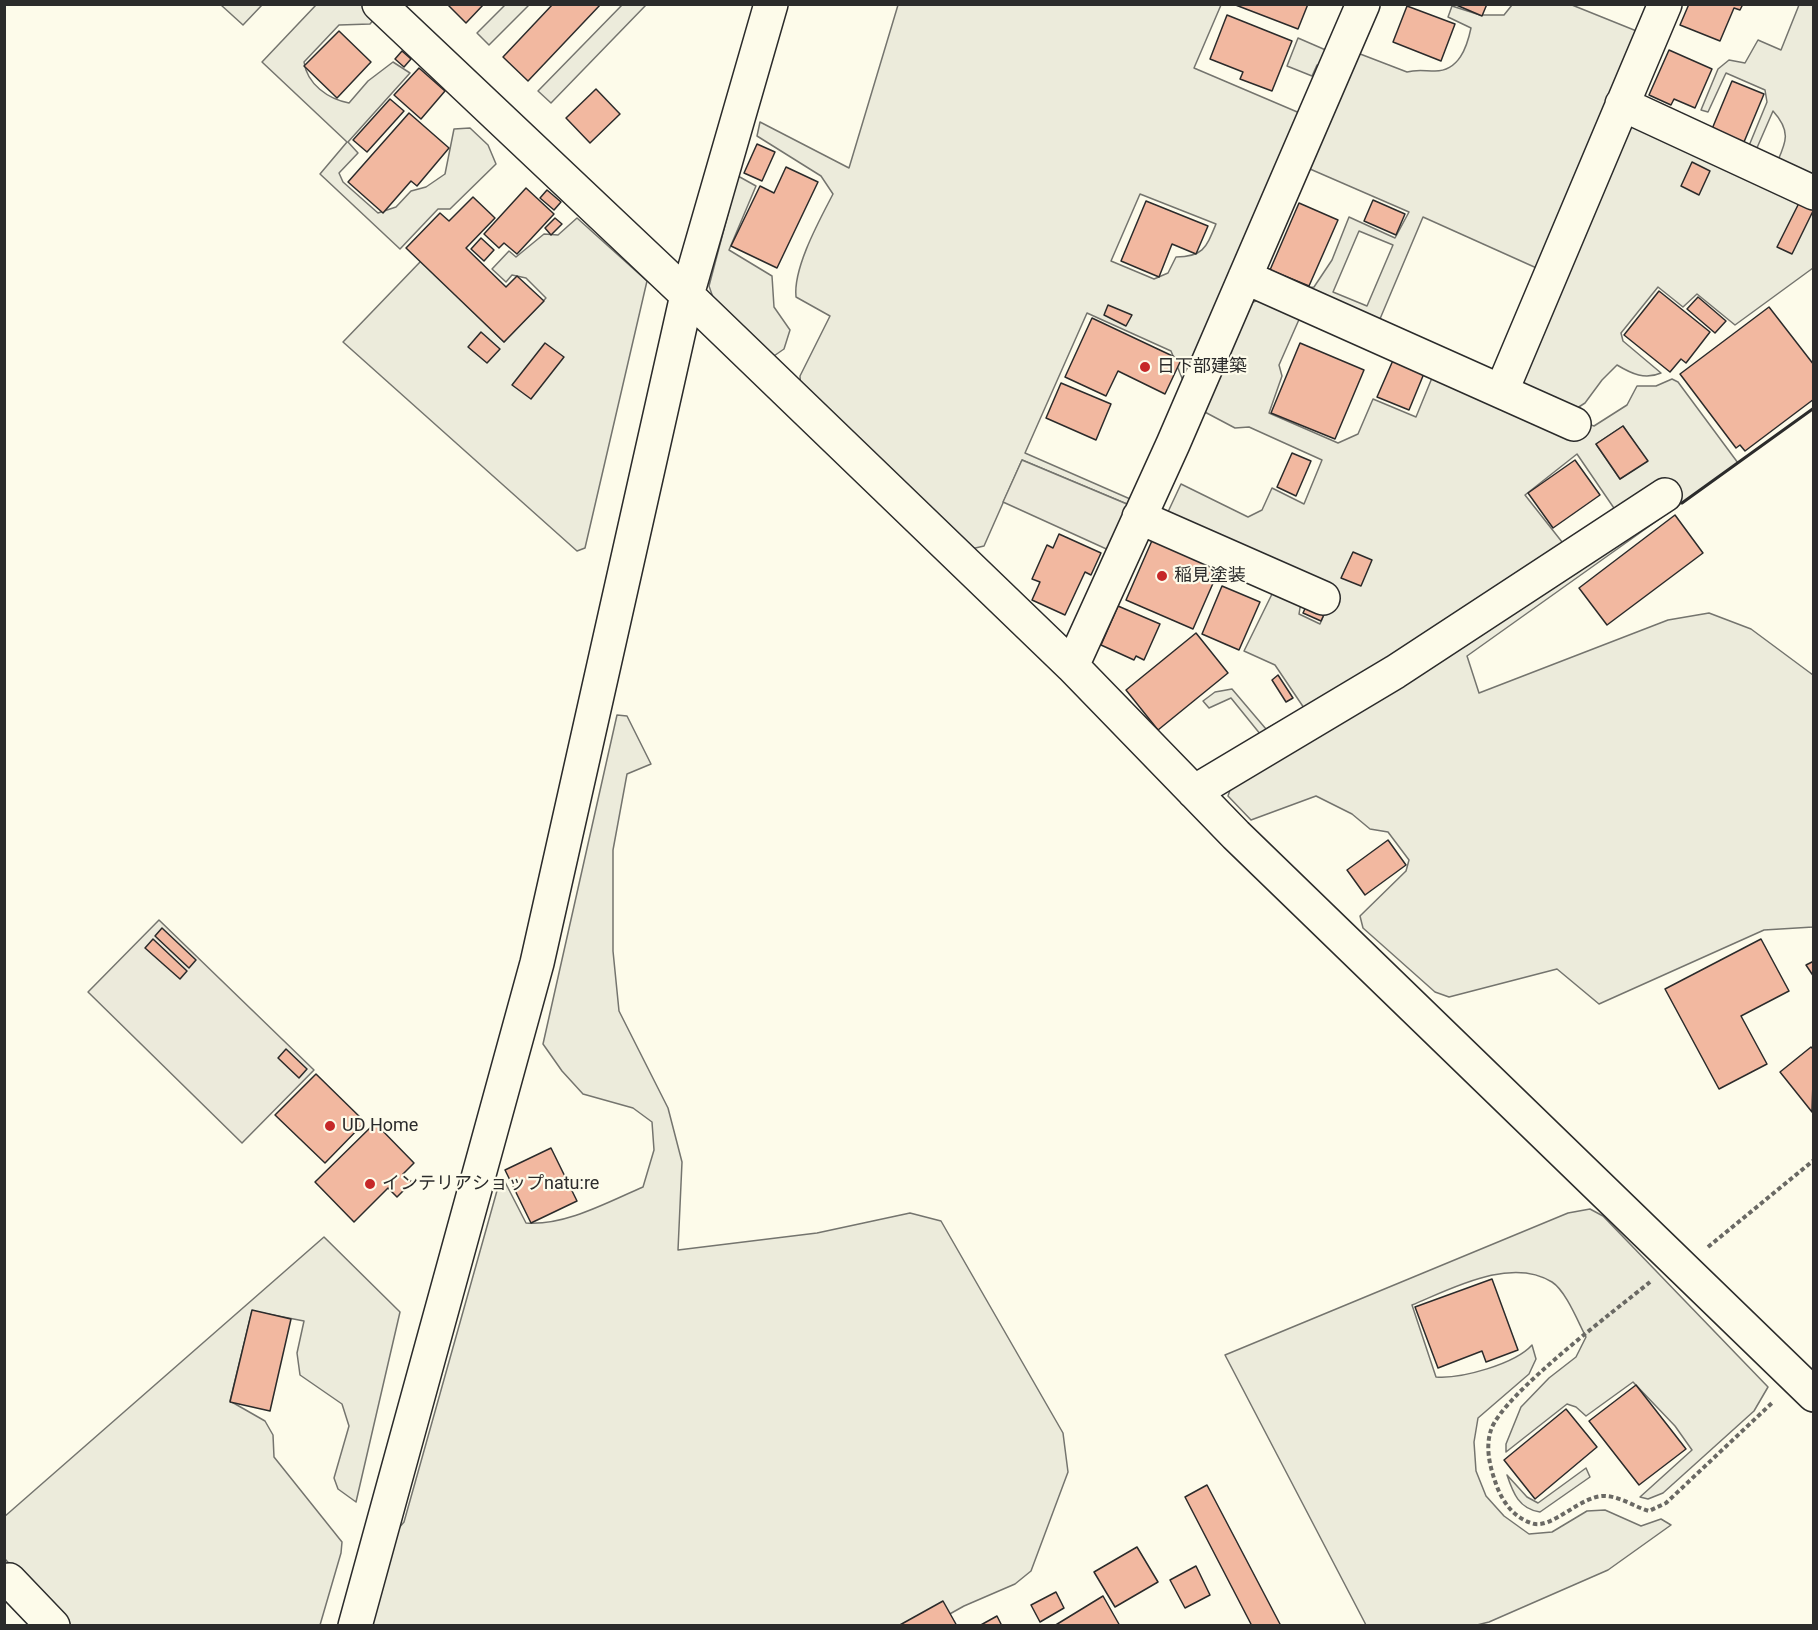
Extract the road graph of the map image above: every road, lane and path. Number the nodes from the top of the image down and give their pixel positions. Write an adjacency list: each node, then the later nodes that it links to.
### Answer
1 (379, 4): 8 (street)
2 (771, 4): 8 (street)
3 (1363, 4): 7 (street)
4 (1665, 4): 5 (street)
5 (1622, 104): 6 (street); 9 (street)
6 (1814, 193)
7 (1245, 277): 9 (street); 12 (street)
8 (687, 295): 14 (street); 21 (street)
9 (1502, 390): 10 (street)
10 (1574, 424)
11 (1665, 495): 15 (street)
12 (1139, 517): 13 (street); 14 (street)
13 (1323, 598)
14 (1072, 666): 15 (street)
15 (1194, 792): 17 (street)
16 (1814, 1160): 17 (path)
17 (1680, 1263): 18 (street); 18 (path)
18 (1806, 1387)
19 (4, 1581): 20 (street)
20 (53, 1626)
21 (355, 1626)

